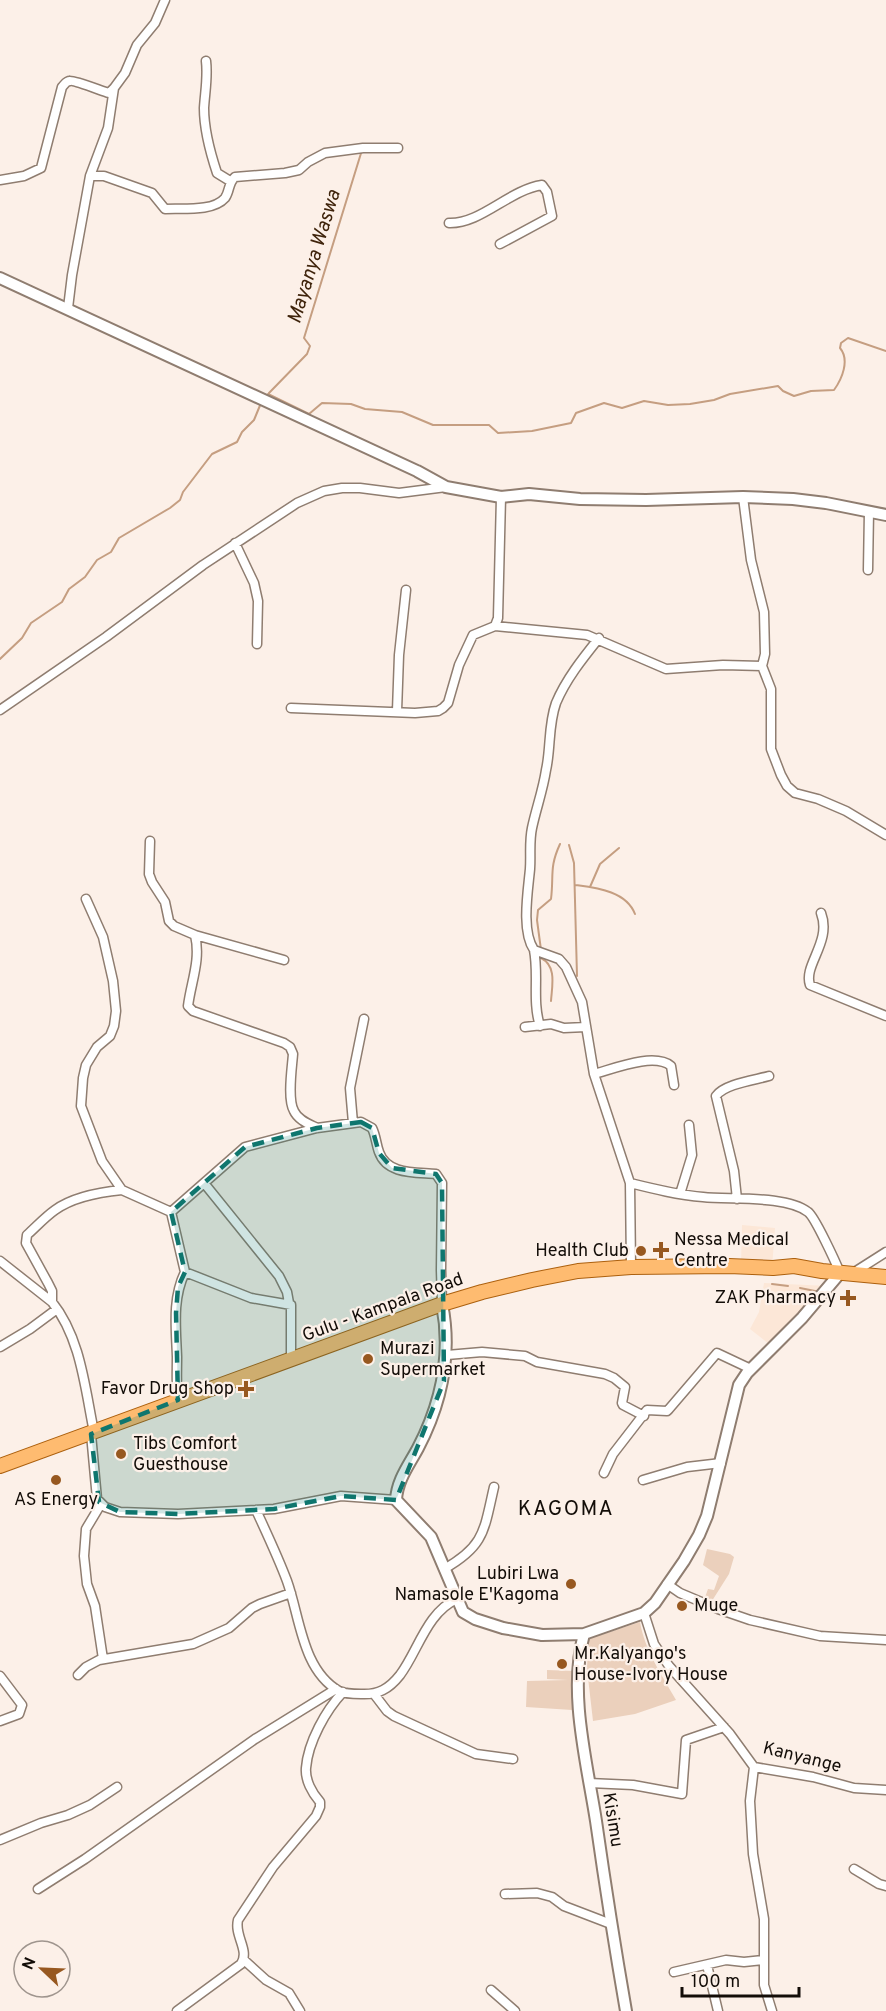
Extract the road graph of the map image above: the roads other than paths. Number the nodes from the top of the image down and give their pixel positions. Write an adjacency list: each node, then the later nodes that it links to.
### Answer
1 (165, 0): 3 (street)
2 (206, 61): 7 (street)
3 (114, 88): 5 (street); 6 (street)
4 (398, 148): 7 (street)
5 (90, 176): 7 (street); 11 (street)
6 (0, 180)
7 (230, 181)
8 (449, 223): 9 (street)
9 (500, 244)
10 (0, 278): 11 (street)
11 (68, 308): 12 (street)
12 (446, 487): 13 (street); 17 (street)
13 (501, 497): 14 (street); 20 (street)
14 (743, 497): 15 (street); 23 (street)
15 (870, 511): 16 (street); 18 (street)
16 (886, 514)
17 (235, 543): 22 (street); 25 (street)
18 (868, 570)
19 (406, 590): 26 (street)
20 (495, 626): 21 (street); 26 (street)
21 (599, 638): 23 (street); 32 (street)
22 (257, 644)
23 (762, 666): 27 (street)
24 (291, 708): 26 (street)
25 (0, 710)
26 (397, 711)
27 (886, 835)
28 (150, 841): 31 (street)
29 (86, 899): 47 (street)
30 (821, 913): 34 (street)
31 (195, 935): 33 (street); 44 (street)
32 (534, 950): 36 (street); 38 (street)
33 (284, 960)
34 (886, 1016)
35 (364, 1019): 42 (street)
36 (540, 1026): 37 (street); 38 (street)
37 (525, 1027)
38 (586, 1027): 39 (street)
39 (594, 1074): 41 (street); 45 (street)
40 (769, 1076): 49 (street)
41 (674, 1085)
42 (353, 1123): 44 (street); 58 (street)
43 (689, 1125): 48 (street)
44 (317, 1128): 46 (street)
45 (630, 1182): 48 (street); 53 (street)
46 (204, 1183): 50 (street); 57 (street)
47 (123, 1190): 50 (street); 59 (street)
48 (680, 1194): 49 (street)
49 (737, 1198): 55 (street)
50 (171, 1212): 54 (street)
51 (886, 1252): 55 (street)
52 (0, 1261): 59 (street)
53 (631, 1267): 55 (main road, Gulu - Kampala Road); 58 (main road, Gulu - Kampala Road)
54 (185, 1272): 57 (street); 64 (street)
55 (843, 1274): 56 (main road, Gulu - Kampala Road); 63 (street)
56 (886, 1277)
57 (289, 1303): 62 (street)
58 (442, 1304): 61 (street); 62 (main road, Gulu - Kampala Road)
59 (54, 1305): 60 (street); 66 (street)
60 (0, 1347)
61 (447, 1355): 65 (street); 72 (street)
62 (291, 1360): 64 (main road, Gulu - Kampala Road)
63 (751, 1369): 65 (street); 67 (street)
64 (178, 1400): 66 (main road, Gulu - Kampala Road)
65 (644, 1416): 69 (street)
66 (93, 1433): 68 (main road, Gulu - Kampala Road); 73 (street)
67 (721, 1463): 70 (street); 76 (street)
68 (0, 1466)
69 (604, 1473)
70 (643, 1480)
71 (494, 1487): 75 (street)
72 (396, 1500): 74 (street); 75 (street)
73 (101, 1504): 74 (street); 82 (street)
74 (256, 1510): 77 (street)
75 (444, 1569): 78 (street)
76 (667, 1584): 79 (street); 81 (street)
77 (291, 1593): 82 (street); 85 (street)
78 (457, 1599): 80 (street); 86 (street)
79 (644, 1613): 80 (street); 88 (street, Kanyange)
80 (584, 1634): 91 (street, Kisimu)
81 (886, 1640)
82 (103, 1659): 83 (street)
83 (78, 1675)
84 (0, 1676): 87 (street)
85 (340, 1691): 86 (street); 97 (street); 100 (street)
86 (374, 1695): 89 (street)
87 (0, 1721)
88 (724, 1727): 90 (street, Kanyange); 91 (street)
89 (513, 1759)
90 (754, 1767): 93 (street, Kanyange); 101 (street)
91 (589, 1783): 99 (street, Kisimu)
92 (117, 1787): 94 (street)
93 (886, 1790)
94 (0, 1840)
95 (854, 1869): 96 (street)
96 (886, 1886)
97 (38, 1889)
98 (505, 1894): 99 (street)
99 (611, 1924): 110 (street, Kisimu)
100 (244, 1960): 105 (street); 108 (street)
101 (763, 1960): 102 (street); 112 (street)
102 (708, 1965): 103 (street); 111 (street)
103 (674, 1972)
104 (491, 1990): 109 (street)
105 (192, 2001): 106 (street); 107 (street)
106 (177, 2011)
107 (189, 2011)
108 (300, 2011)
109 (515, 2011)
110 (626, 2011)
111 (718, 2011)
112 (772, 2011)

